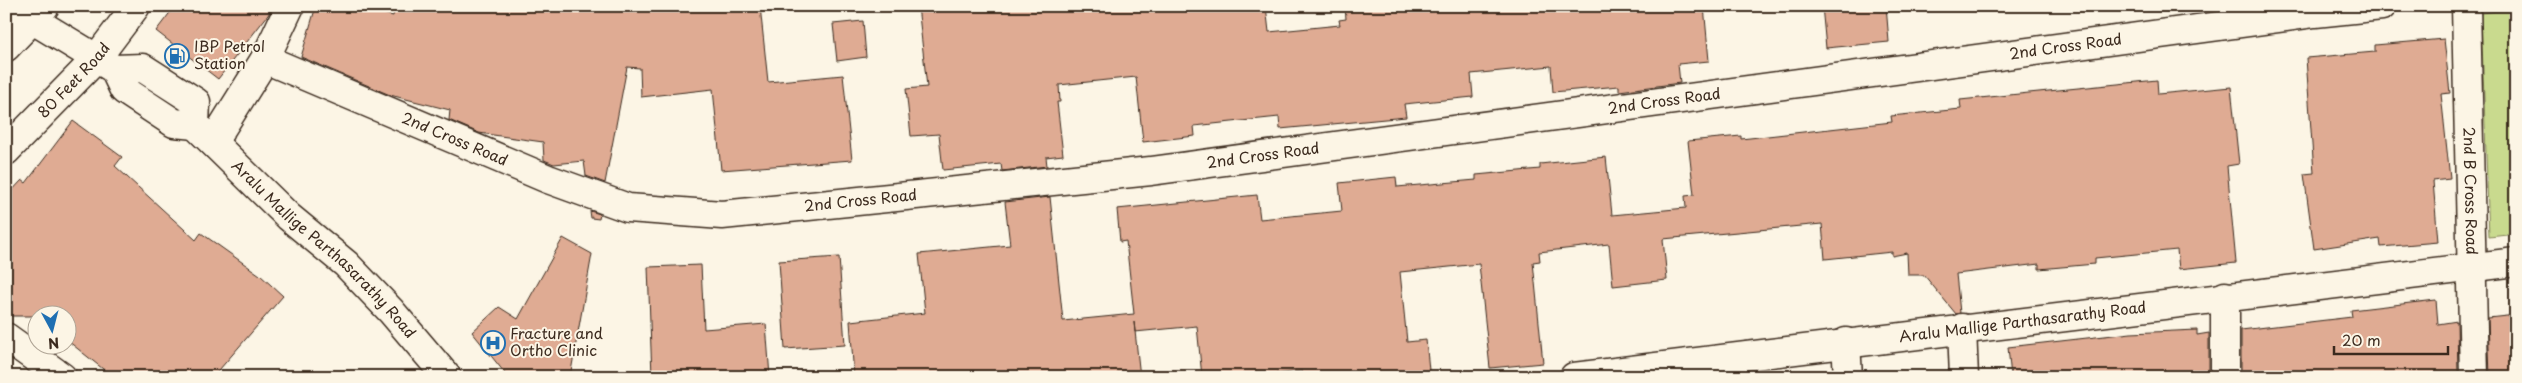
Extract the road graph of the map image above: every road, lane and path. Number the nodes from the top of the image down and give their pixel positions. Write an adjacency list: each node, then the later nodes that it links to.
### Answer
1 (9, 6): 6 (street)
2 (136, 6): 9 (street, 80 Feet Road)
3 (290, 6): 8 (street)
4 (2382, 6): 8 (street, 2nd Cross Road)
5 (2466, 6): 13 (street, 2nd B Cross Road)
6 (39, 13): 7 (street); 9 (street)
7 (6, 47)
8 (265, 58): 10 (street)
9 (105, 64): 10 (street); 11 (street, 80 Feet Road)
10 (204, 134): 19 (street, Aralu Mallige Parthasarathy Road)
11 (6, 151)
12 (2516, 262): 13 (street, Aralu Mallige Parthasarathy Road)
13 (2472, 266): 14 (street, Aralu Mallige Parthasarathy Road); 24 (street, 2nd B Cross Road)
14 (2225, 296): 15 (street, Aralu Mallige Parthasarathy Road); 23 (street)
15 (1962, 328): 17 (street, Aralu Mallige Parthasarathy Road); 22 (street)
16 (6, 337): 18 (street)
17 (1846, 342): 20 (street, Aralu Mallige Parthasarathy Road); 21 (street)
18 (62, 377)
19 (448, 377)
20 (1574, 377)
21 (1848, 377)
22 (1964, 377)
23 (2225, 377)
24 (2474, 377)

